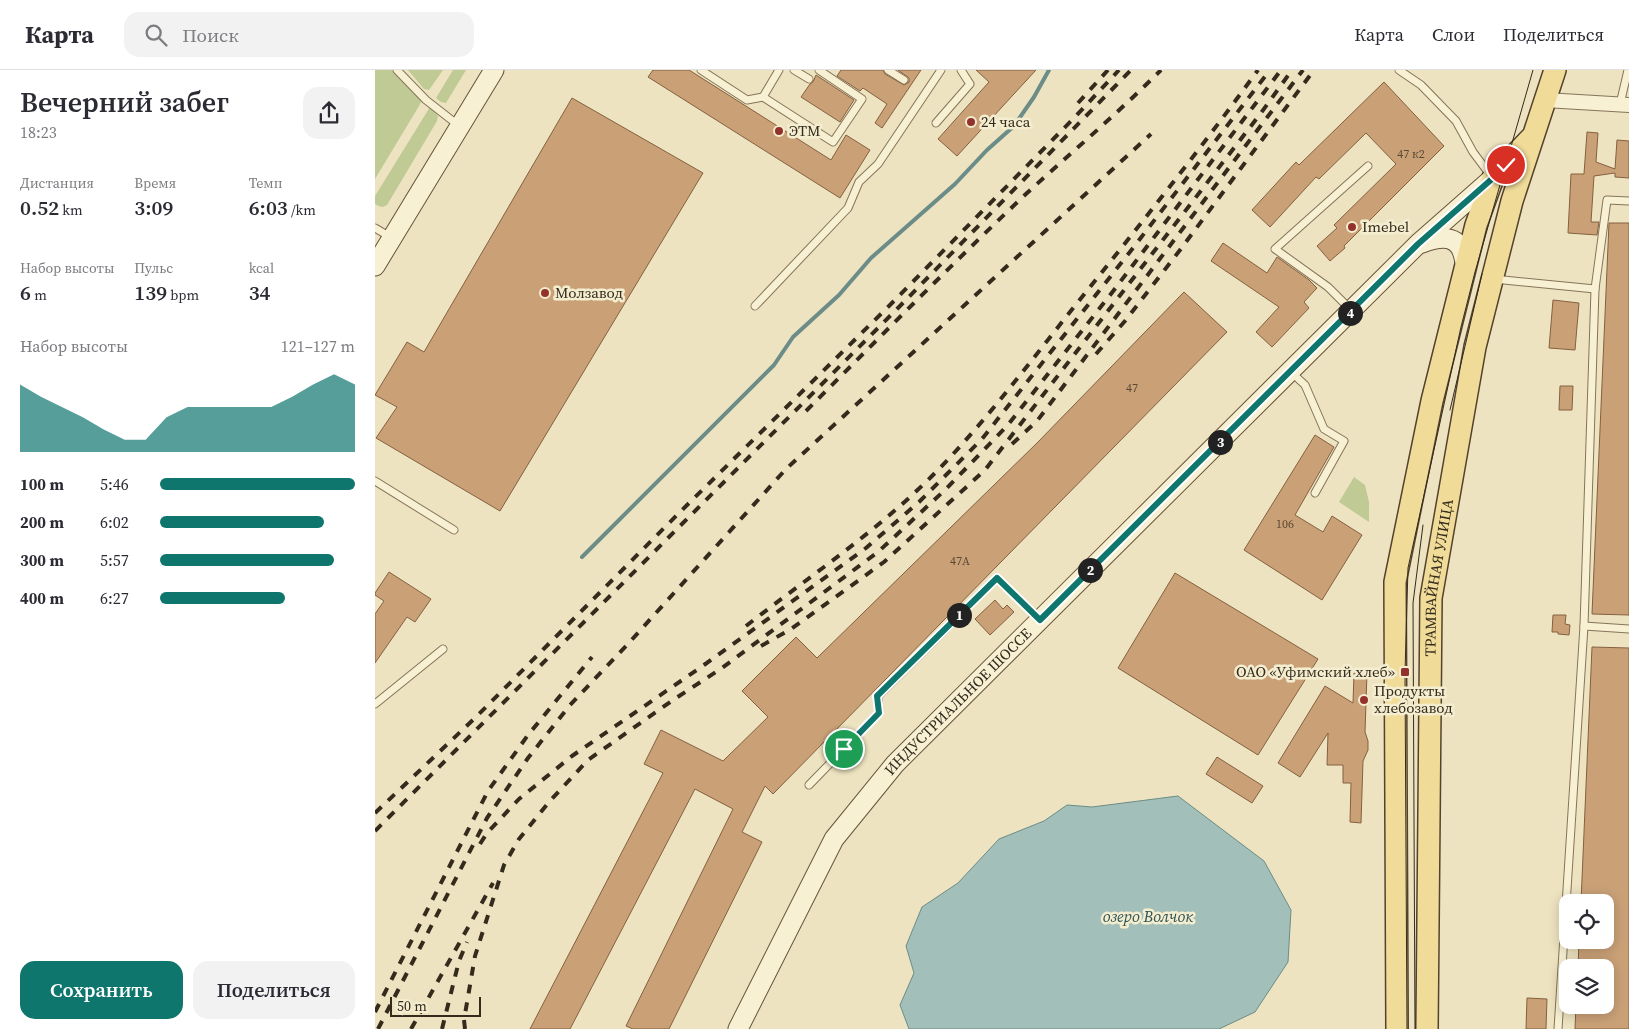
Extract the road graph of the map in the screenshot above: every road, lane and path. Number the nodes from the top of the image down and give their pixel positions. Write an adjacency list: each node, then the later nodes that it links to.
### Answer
1 (397, 70): 19 (lane)
2 (494, 70): 19 (street)
3 (701, 70): 15 (lane)
4 (779, 70): 15 (lane)
5 (794, 70): 13 (lane)
6 (819, 70): 15 (lane)
7 (888, 70): 14 (lane)
8 (941, 70): 31 (lane)
9 (961, 70): 18 (lane)
10 (1399, 70): 22 (lane)
11 (1555, 70): 16 (main road, ИНДУСТРИАЛЬНОЕ ШОССЕ)
12 (1628, 70): 17 (lane)
13 (809, 79)
14 (904, 80)
15 (763, 97)
16 (1545, 100): 17 (street); 20 (main road, ИНДУСТРИАЛЬНОЕ ШОССЕ)
17 (1625, 105)
18 (936, 123)
19 (460, 126): 25 (street)
20 (1533, 136): 22 (main road, ИНДУСТРИАЛЬНОЕ ШОССЕ); 29 (main road, ТРАМВАЙНАЯ УЛИЦА)
21 (1368, 166): 32 (lane)
22 (1493, 178): 26 (street, ИНДУСТРИАЛЬНОЕ ШОССЕ); 28 (main road)
23 (1629, 201): 30 (lane)
24 (375, 228): 25 (lane)
25 (392, 238): 27 (street)
26 (1418, 244): 28 (street); 32 (street, ИНДУСТРИАЛЬНОЕ ШОССЕ)
27 (375, 266)
28 (1466, 267): 44 (main road)
29 (1491, 279): 30 (lane); 45 (main road, ТРАМВАЙНАЯ УЛИЦА)
30 (1595, 288): 38 (lane)
31 (755, 306)
32 (1352, 311): 33 (street, ИНДУСТРИАЛЬНОЕ ШОССЕ)
33 (1290, 372): 35 (lane); 37 (street, ИНДУСТРИАЛЬНОЕ ШОССЕ)
34 (375, 482): 36 (lane)
35 (1315, 493)
36 (454, 530)
37 (1040, 620): 42 (lane); 43 (street, ИНДУСТРИАЛЬНОЕ ШОССЕ)
38 (1584, 626): 39 (lane); 46 (lane)
39 (1629, 629)
40 (443, 649): 41 (lane)
41 (375, 704)
42 (809, 785)
43 (738, 1029)
44 (1397, 1029)
45 (1427, 1029)
46 (1558, 1029)

